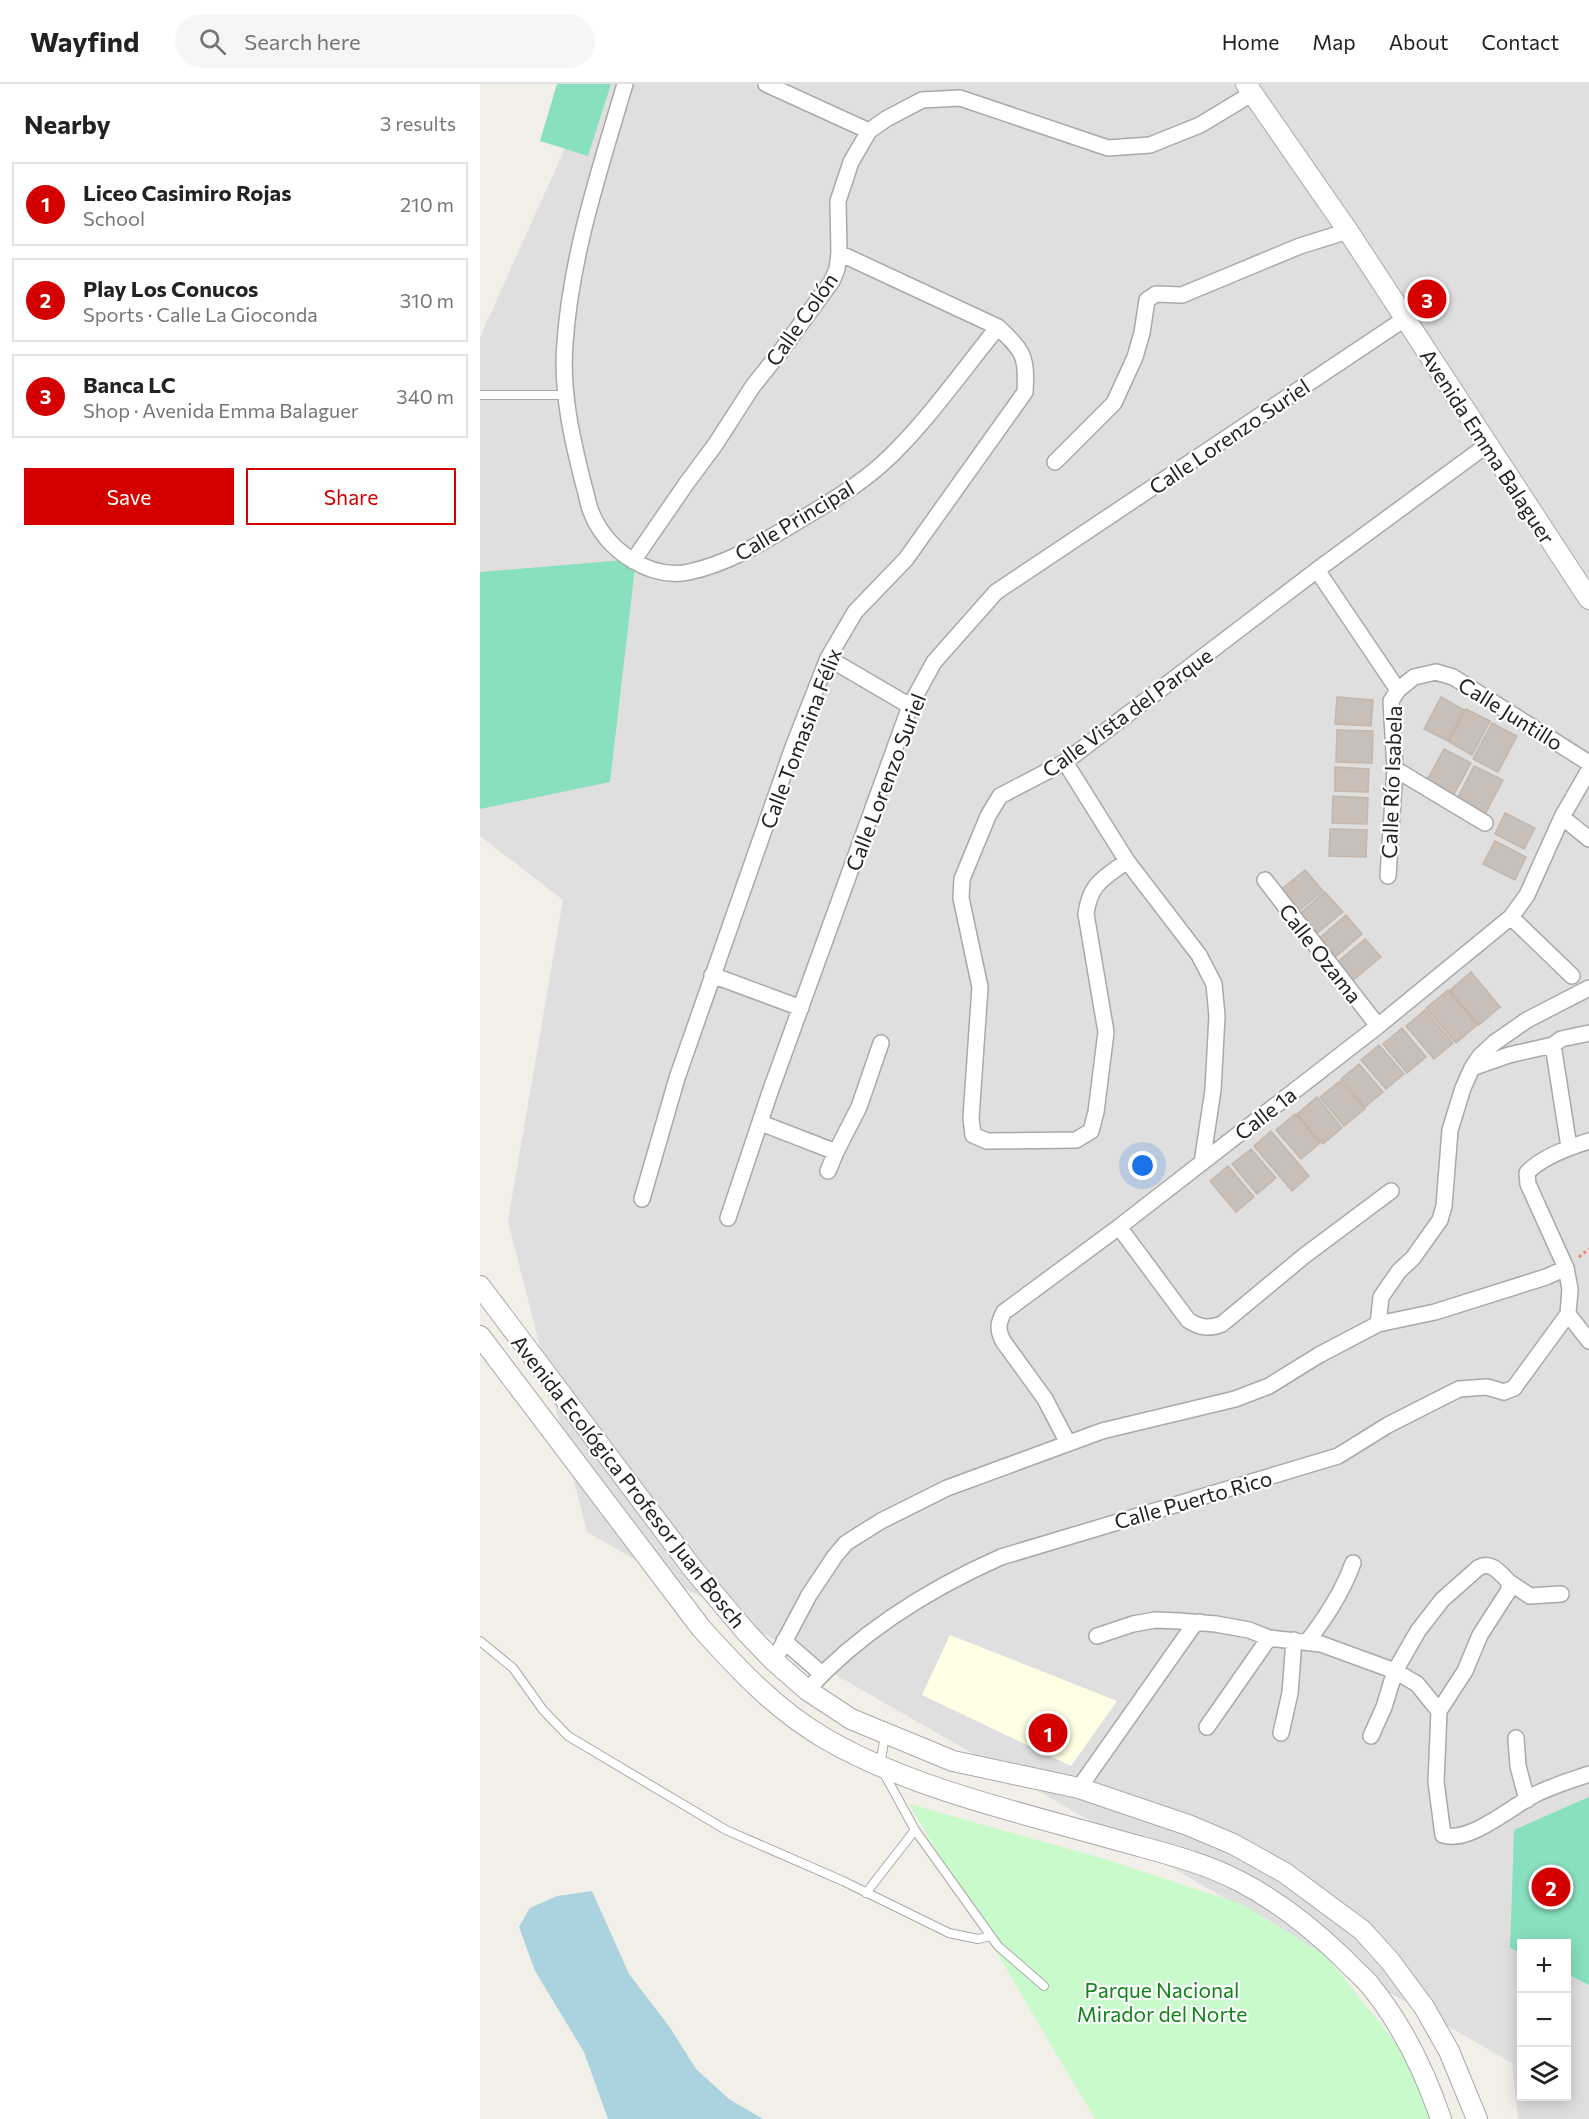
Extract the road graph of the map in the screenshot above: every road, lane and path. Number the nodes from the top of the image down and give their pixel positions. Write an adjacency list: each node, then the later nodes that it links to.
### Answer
1 (625, 84): 10 (street, Calle Principal)
2 (766, 84): 4 (street)
3 (1249, 88): 4 (street, Calle Colón); 5 (street, Avenida Emma Balaguer)
4 (869, 131): 6 (street, Calle Colón)
5 (1348, 231): 7 (street, Avenida Emma Balaguer); 12 (street)
6 (839, 253): 8 (street, Calle Tomasina Félix); 13 (street, Calle Colón)
7 (1406, 318): 11 (street, Avenida Emma Balaguer); 18 (street, Calle Lorenzo Suriel)
8 (998, 327): 13 (street, Calle Principal); 16 (street, Calle Tomasina Félix)
9 (480, 395): 10 (lane)
10 (564, 395): 13 (street, Calle Principal)
11 (1487, 445): 14 (street, Calle Vista del Parque); 15 (street, Avenida Emma Balaguer)
12 (1055, 462)
13 (633, 561)
14 (1317, 570): 17 (street, Calle Río Isabela); 19 (street, Calle Vista del Parque)
15 (1589, 599)
16 (828, 658): 18 (street); 30 (street, Calle Tomasina Félix)
17 (1398, 690): 20 (street, Calle Juntillo); 21 (street, Calle Río Isabela)
18 (910, 705): 33 (street, Calle Lorenzo Suriel)
19 (1065, 762): 26 (street); 26 (street, Calle Vista del Parque)
20 (1589, 763)
21 (1395, 769): 24 (street); 27 (street, Calle Río Isabela)
22 (1589, 770): 23 (street, Calle 1a)
23 (1562, 817): 25 (street); 29 (street, Calle 1a)
24 (1485, 823)
25 (1589, 839)
26 (1127, 861): 43 (street)
27 (1388, 876)
28 (1264, 880): 34 (street, Calle Ozama)
29 (1511, 917): 31 (street); 34 (street, Calle 1a)
30 (712, 975): 33 (street); 46 (street, Calle Tomasina Félix)
31 (1572, 976)
32 (1589, 988): 38 (street)
33 (801, 1008): 39 (street, Calle Lorenzo Suriel)
34 (1378, 1026): 43 (street, Calle 1a)
35 (1589, 1033): 37 (street)
36 (881, 1043): 42 (street)
37 (1553, 1045): 38 (street); 41 (street)
38 (1472, 1068): 52 (street)
39 (761, 1123): 42 (street); 47 (street, Calle Lorenzo Suriel)
40 (1589, 1141): 41 (street)
41 (1569, 1147): 49 (street)
42 (836, 1152): 44 (street)
43 (1202, 1162): 48 (street, Calle 1a)
44 (828, 1172)
45 (1391, 1191): 48 (street)
46 (642, 1199)
47 (728, 1218)
48 (1119, 1227): 55 (street, Calle 1a)
49 (1566, 1268): 51 (street); 52 (street)
50 (480, 1286): 65 (street, Avenida Ecológica Profesor Juan Bosch)
51 (1568, 1314): 54 (street); 67 (street, Calle Puerto Rico)
52 (1378, 1324): 55 (street)
53 (480, 1336): 75 (street, Avenida Ecológica Profesor Juan Bosch)
54 (1589, 1341)
55 (1068, 1443): 63 (street)
56 (1353, 1563): 64 (street)
57 (1509, 1582): 58 (street); 66 (street); 69 (street)
58 (1561, 1594)
59 (1200, 1622): 60 (street); 61 (street); 77 (street)
60 (1097, 1636)
61 (1269, 1638): 64 (street); 70 (street)
62 (480, 1641): 80 (lane)
63 (784, 1641): 65 (street); 67 (street)
64 (1300, 1641): 66 (street); 71 (street)
65 (774, 1661): 68 (street, Avenida Ecológica Profesor Juan Bosch)
66 (1395, 1671): 69 (street); 73 (street)
67 (822, 1674): 68 (street, Calle Puerto Rico)
68 (807, 1690): 72 (street, Avenida Ecológica Profesor Juan Bosch)
69 (1439, 1711): 78 (street)
70 (1207, 1727)
71 (1281, 1733)
72 (885, 1735): 75 (lane); 77 (street, Avenida Ecológica Profesor Juan Bosch)
73 (1371, 1736)
74 (1516, 1738): 78 (street)
75 (880, 1766): 79 (lane); 83 (street, Avenida Ecológica Profesor Juan Bosch)
76 (1589, 1774): 78 (street)
77 (1079, 1788): 84 (street, Avenida Ecológica Profesor Juan Bosch)
78 (1527, 1800)
79 (915, 1830): 80 (lane); 81 (lane)
80 (866, 1893): 81 (lane)
81 (991, 1936): 82 (lane)
82 (1044, 1986)
83 (1441, 2119)
84 (1477, 2119)

